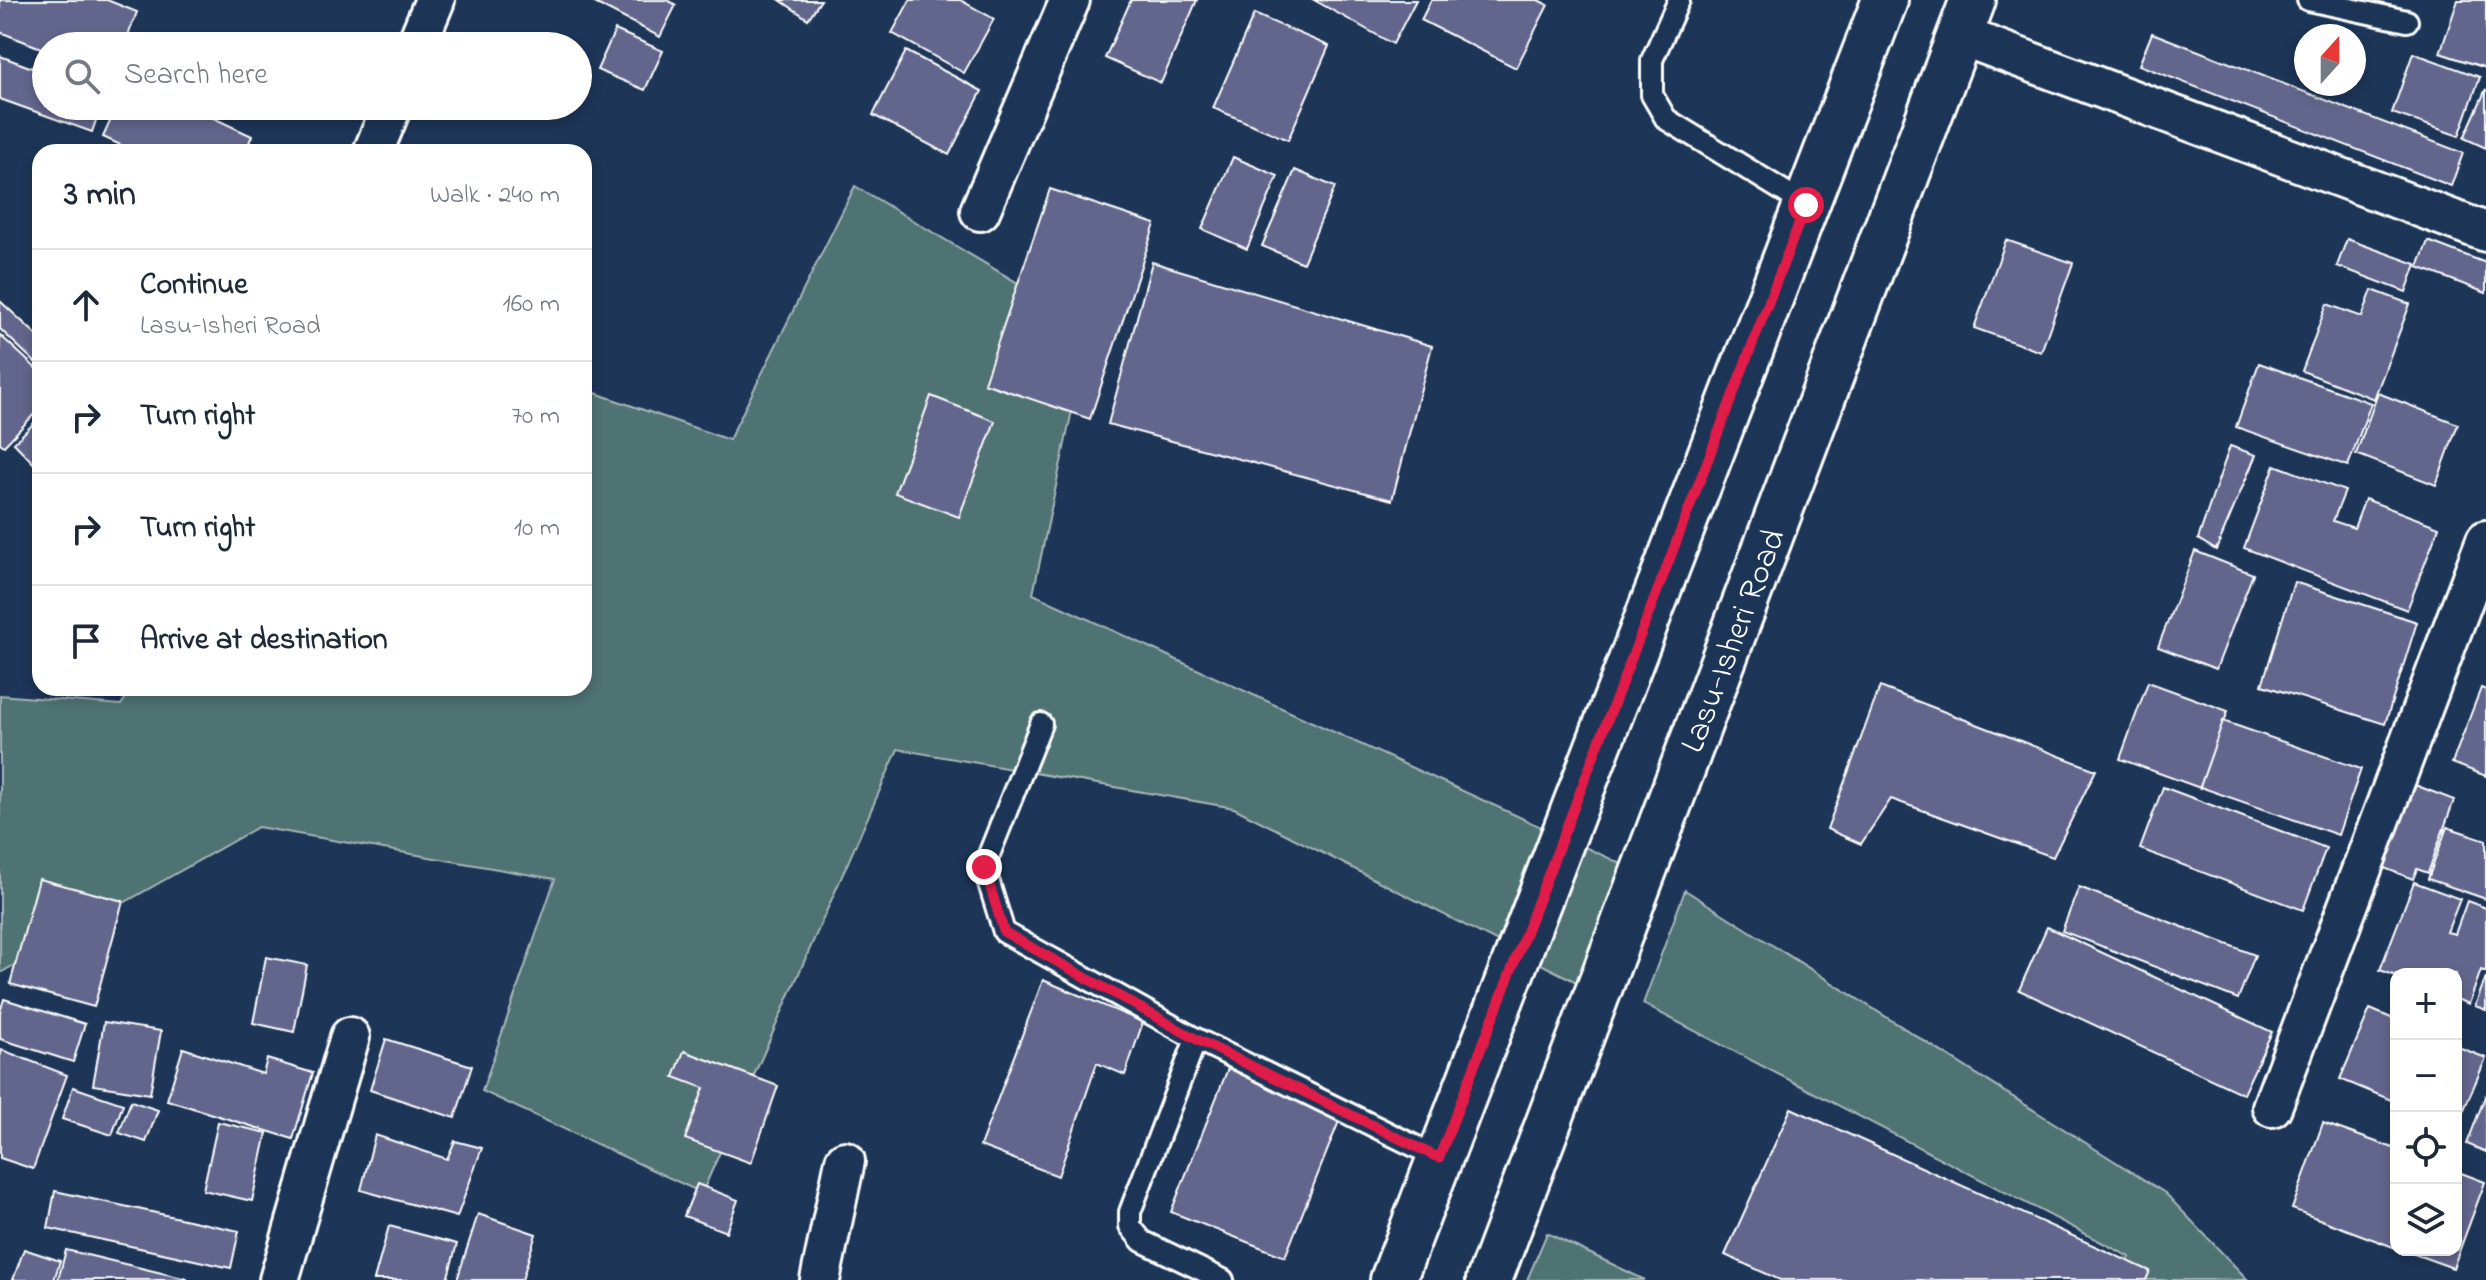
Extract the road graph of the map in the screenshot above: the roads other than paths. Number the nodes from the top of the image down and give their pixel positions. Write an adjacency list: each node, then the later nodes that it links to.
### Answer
1 (435, 0): 8 (street)
2 (1070, 0): 12 (street)
3 (1679, 0): 11 (lane)
4 (1885, 0): 11 (main road)
5 (2308, 0): 7 (lane)
6 (1966, 18): 13 (street); 25 (main road, Lasu-Isheri Road)
7 (2407, 21)
8 (422, 32)
9 (386, 120): 10 (street)
10 (376, 144)
11 (1806, 205): 19 (main road)
12 (980, 211)
13 (2486, 232)
14 (2486, 540): 18 (street)
15 (1041, 724): 17 (lane)
16 (350, 1037): 21 (street)
17 (1196, 1039): 19 (lane); 23 (lane)
18 (2272, 1107)
19 (1439, 1158): 24 (main road)
20 (845, 1161): 22 (street)
21 (279, 1280)
22 (820, 1280)
23 (1223, 1280)
24 (1393, 1280)
25 (1489, 1280)

